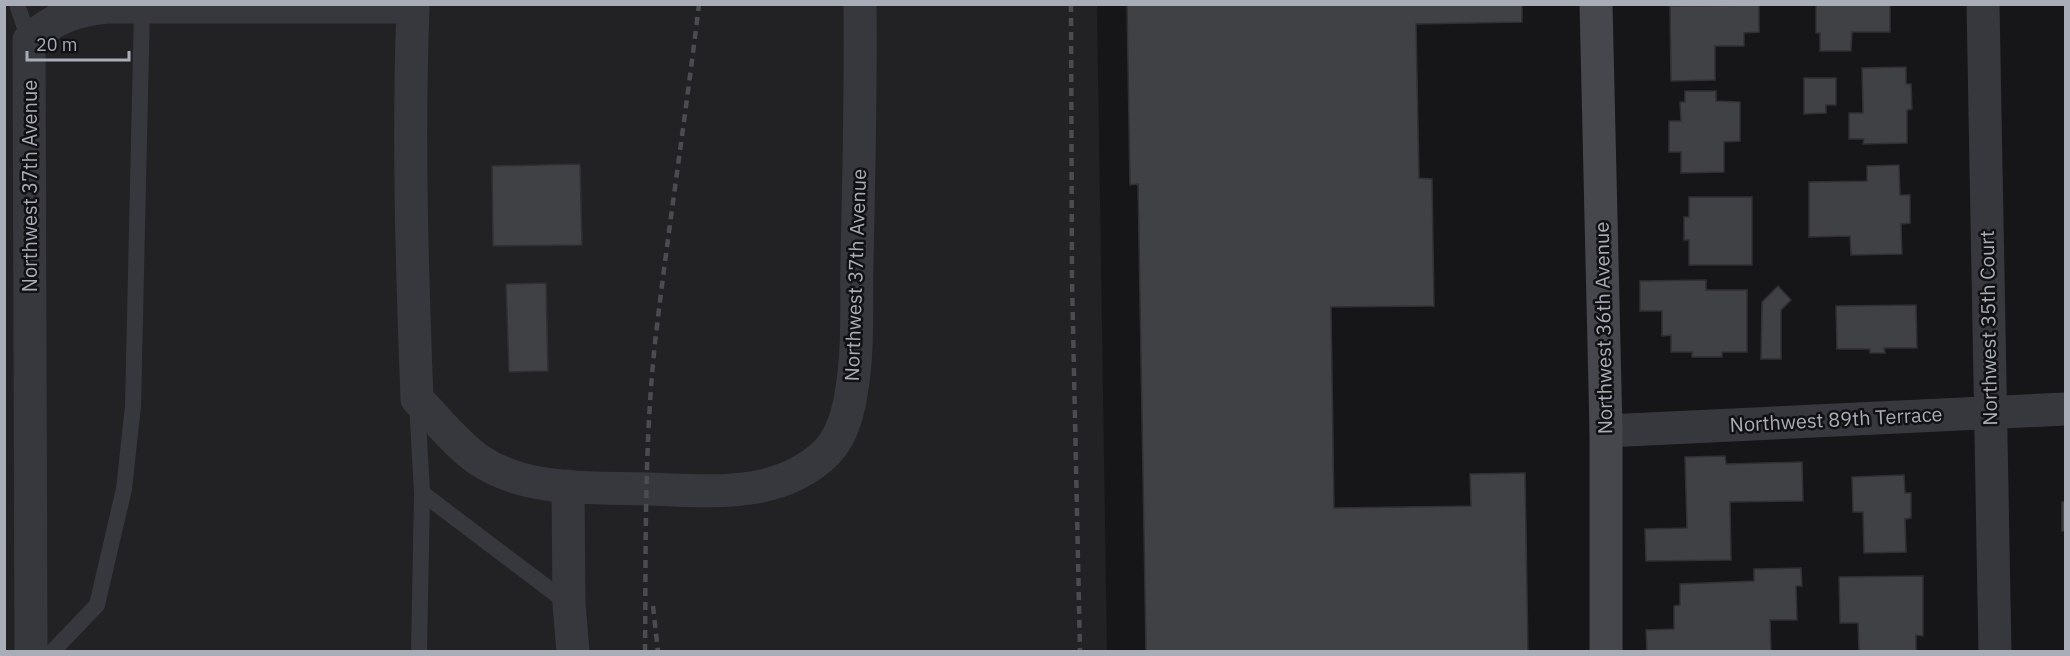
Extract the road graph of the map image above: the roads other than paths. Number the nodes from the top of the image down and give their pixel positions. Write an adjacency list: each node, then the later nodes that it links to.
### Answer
1 (17, 4): 8 (lane)
2 (860, 4): 13 (street, Northwest 37th Avenue)
3 (1596, 4): 12 (street, Northwest 36th Avenue)
4 (1983, 4): 11 (street, Northwest 35th Court)
5 (176, 6): 6 (street); 7 (street)
6 (413, 6): 9 (street)
7 (142, 7): 8 (street); 17 (lane)
8 (29, 40): 16 (street, Northwest 37th Avenue)
9 (417, 399): 13 (street, Northwest 37th Avenue); 14 (lane)
10 (2066, 409): 11 (street, Northwest 89th Terrace)
11 (1990, 411): 12 (street, Northwest 89th Terrace); 21 (street, Northwest 35th Court)
12 (1606, 431): 20 (street, Northwest 36th Avenue)
13 (568, 486): 15 (street)
14 (422, 493): 15 (lane); 18 (lane)
15 (569, 604): 19 (street)
16 (31, 651)
17 (52, 651)
18 (419, 651)
19 (573, 651)
20 (1606, 651)
21 (1995, 651)

